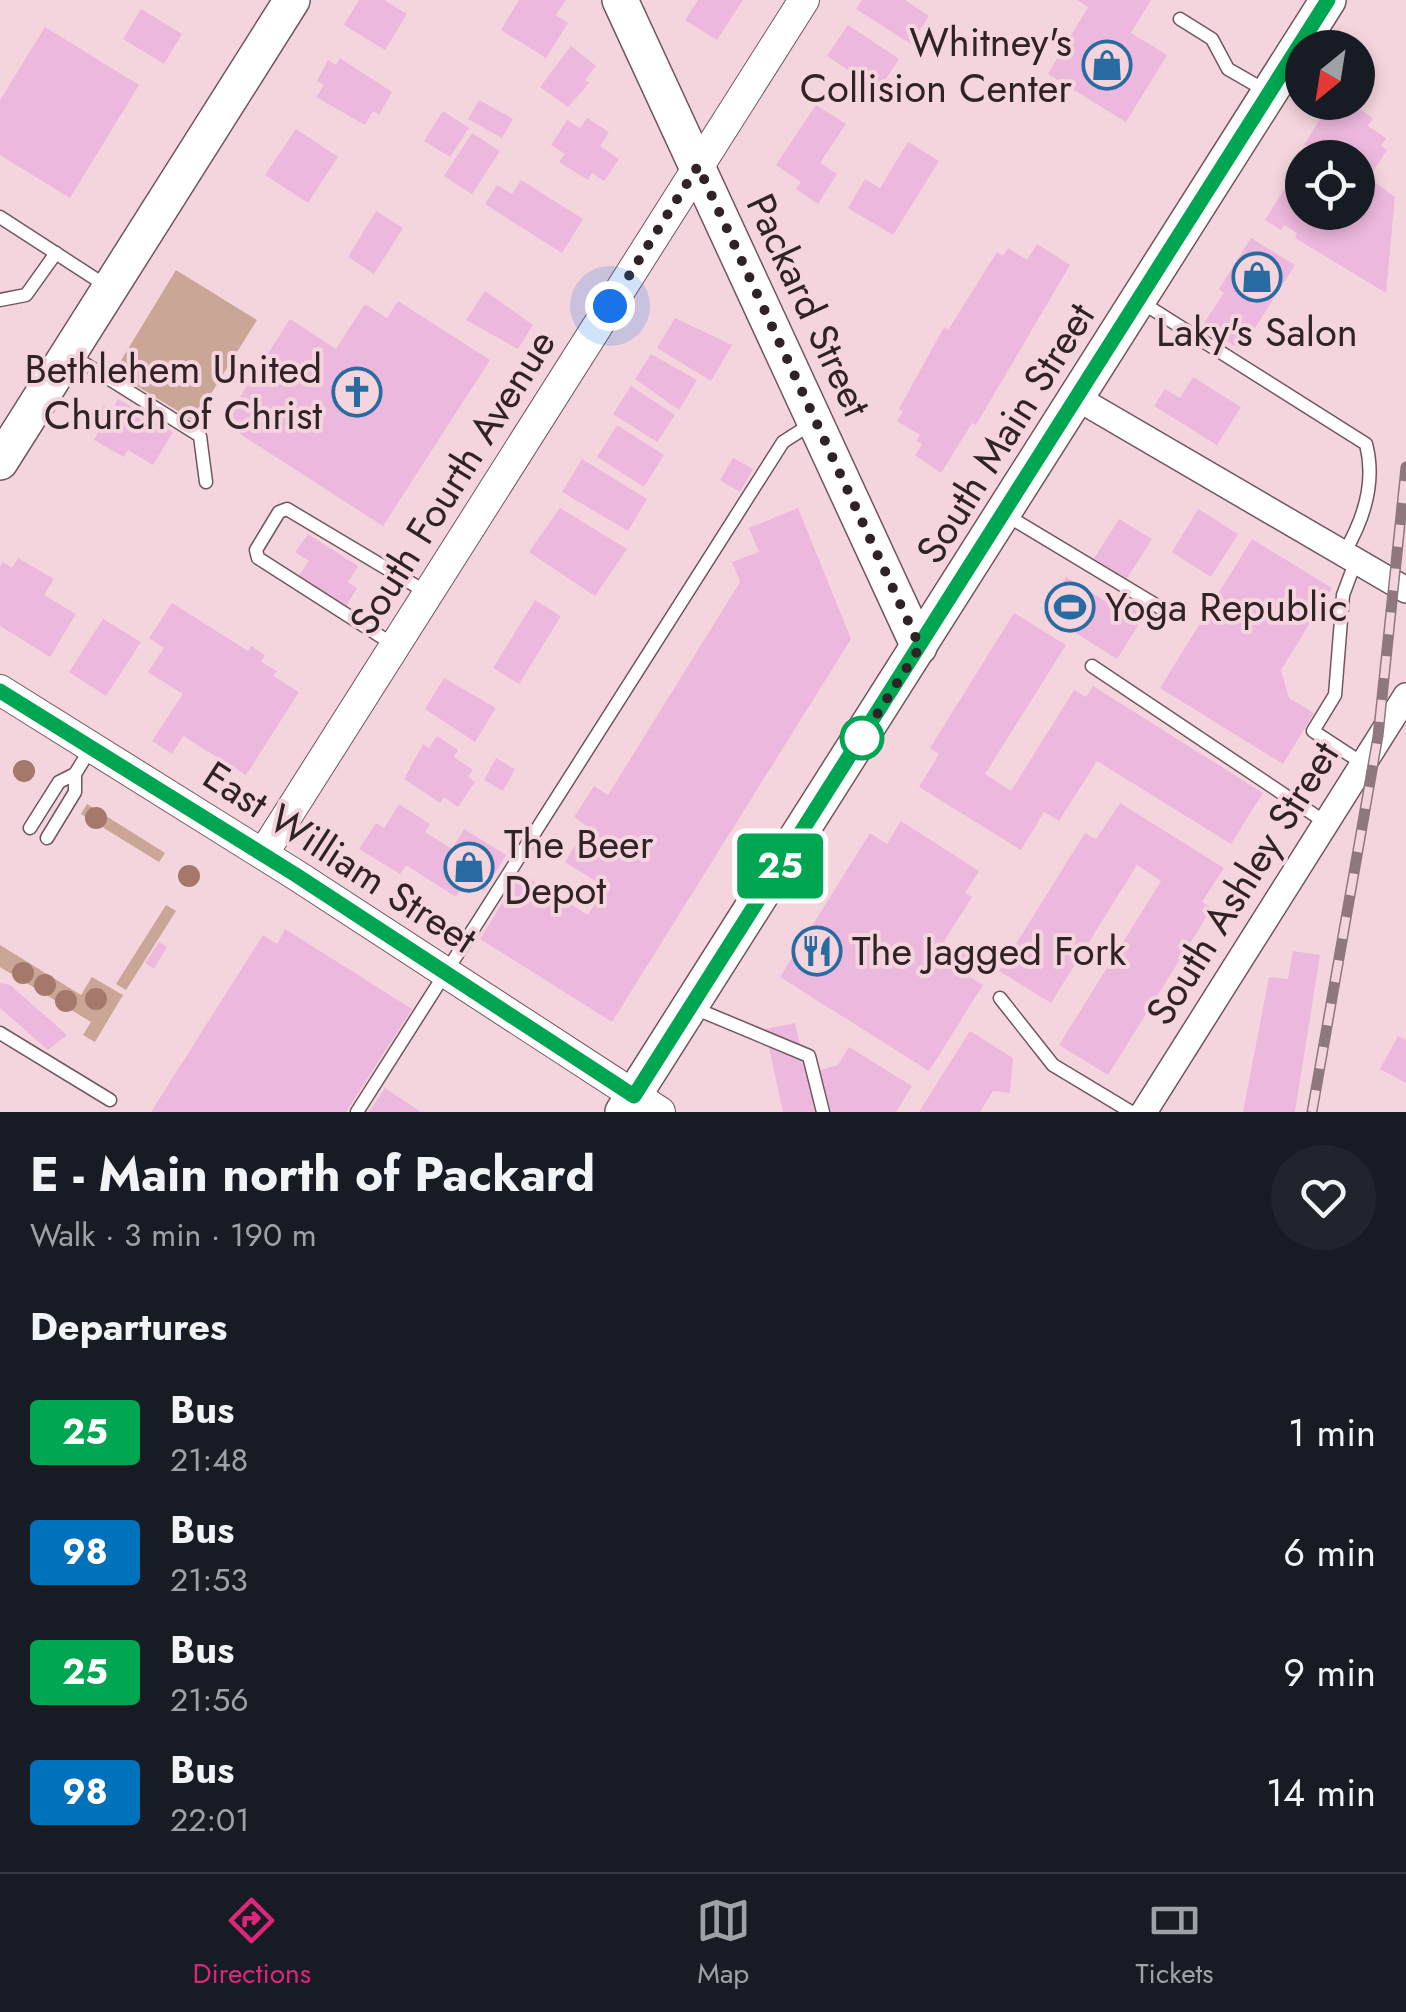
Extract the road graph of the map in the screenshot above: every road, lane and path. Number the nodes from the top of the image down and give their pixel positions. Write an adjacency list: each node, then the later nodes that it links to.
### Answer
1 (292, 0): 10 (main road)
2 (620, 0): 7 (main road, Packard Street)
3 (804, 0): 7 (street, South Fourth Avenue)
4 (1328, 0): 6 (main road, South Main Street)
5 (1180, 19): 6 (lane)
6 (1270, 93): 12 (main road, South Main Street)
7 (698, 166): 15 (main road, Packard Street); 21 (street, South Fourth Avenue)
8 (0, 216): 9 (lane)
9 (56, 254): 10 (lane); 11 (lane)
10 (110, 289): 13 (main road)
11 (0, 300)
12 (1139, 301): 14 (main road, South Main Street); 19 (lane)
13 (68, 354): 16 (main road); 17 (lane)
14 (1078, 398): 18 (main road, South Main Street); 19 (street)
15 (816, 421): 24 (main road, Packard Street); 35 (lane)
16 (0, 462)
17 (206, 482)
18 (1004, 514): 22 (lane); 24 (main road, South Main Street)
19 (1350, 557): 20 (street); 29 (lane)
20 (1406, 590)
21 (428, 594): 23 (street, South Fourth Avenue); 23 (lane)
22 (1174, 616)
23 (395, 646): 34 (street, South Fourth Avenue)
24 (920, 647): 37 (main road, South Main Street)
25 (1092, 666): 31 (lane)
26 (0, 690): 28 (street, East William Street)
27 (1406, 696): 29 (street, South Ashley Street)
28 (91, 747): 30 (lane); 34 (street, East William Street)
29 (1362, 763): 31 (street, South Ashley Street)
30 (74, 774): 32 (lane); 33 (lane)
31 (1325, 822): 44 (street, South Ashley Street)
32 (30, 828)
33 (47, 838)
34 (263, 854): 35 (street, East William Street)
35 (446, 972): 40 (street, East William Street); 41 (lane)
36 (1000, 998): 43 (lane)
37 (690, 1006): 40 (main road, South Main Street); 42 (lane)
38 (0, 1033): 39 (lane)
39 (110, 1100)
40 (639, 1107)
41 (357, 1112)
42 (824, 1112)
43 (1131, 1112)
44 (1144, 1112)

